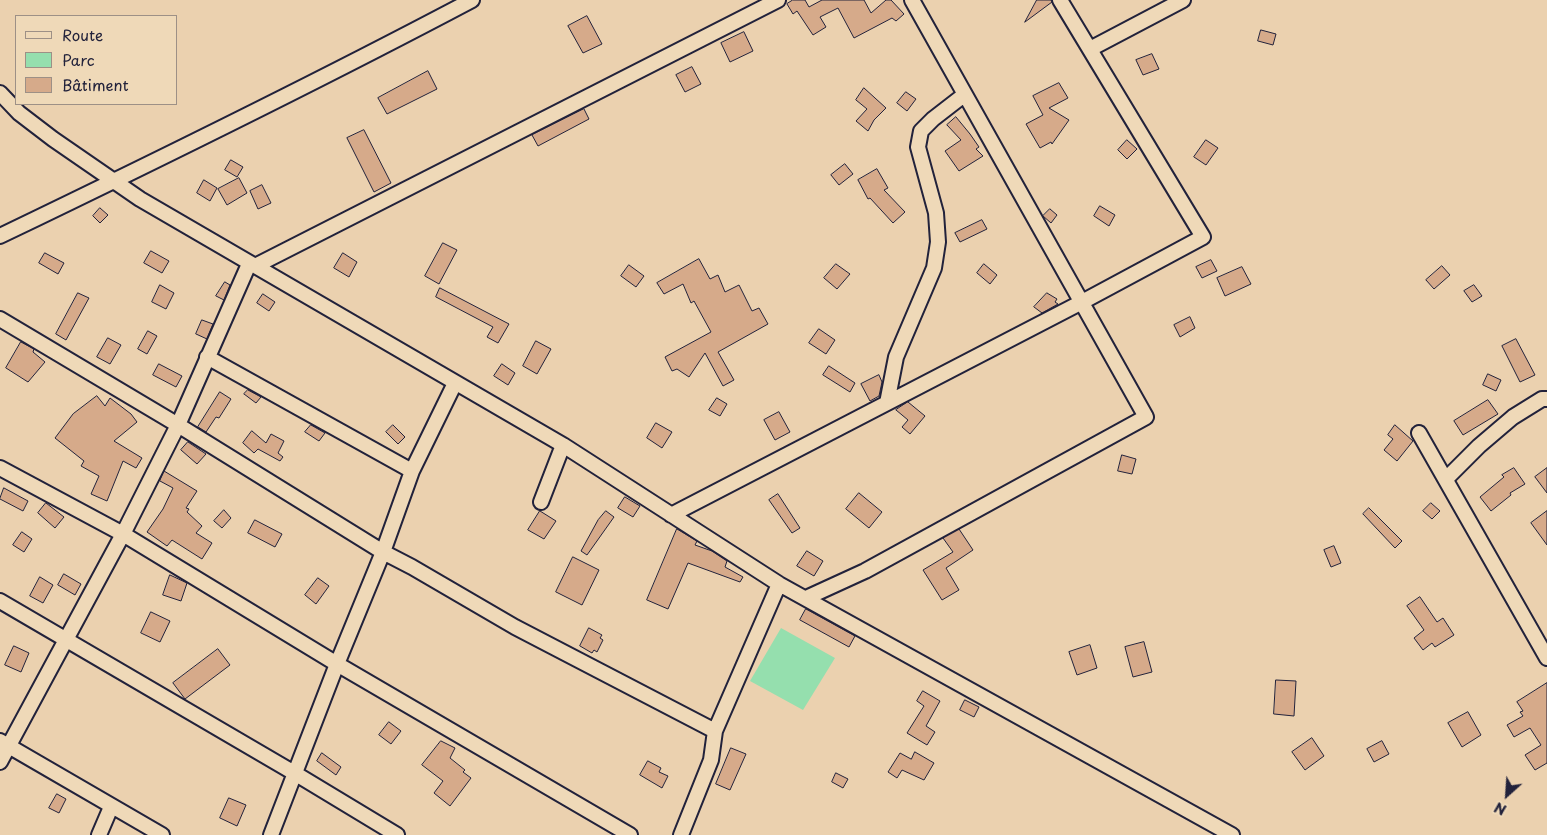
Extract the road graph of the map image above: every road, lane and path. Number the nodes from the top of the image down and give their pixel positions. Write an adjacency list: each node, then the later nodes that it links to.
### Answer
1 (472, 0): 9 (street)
2 (778, 0): 11 (street)
3 (912, 0): 8 (street)
4 (1060, 0): 6 (street)
5 (1183, 0): 6 (street)
6 (1090, 49): 12 (street)
7 (0, 94): 9 (street)
8 (964, 95): 12 (street); 17 (street)
9 (113, 181): 10 (street); 11 (street)
10 (0, 236)
11 (252, 265): 14 (street); 15 (street)
12 (1082, 302): 17 (street); 29 (street)
13 (0, 319): 18 (street)
14 (207, 357): 18 (street); 22 (street)
15 (455, 383): 20 (street); 22 (street)
16 (1547, 399): 23 (street)
17 (887, 403): 25 (street)
18 (178, 425): 26 (street); 27 (street)
19 (1419, 433): 23 (street)
20 (563, 445): 24 (street); 25 (street)
21 (0, 468): 26 (street)
22 (412, 471): 27 (street)
23 (1446, 479): 32 (street)
24 (541, 502)
25 (671, 515): 28 (street)
26 (123, 534): 31 (street); 33 (street)
27 (383, 552): 33 (street); 34 (street)
28 (779, 584): 29 (street); 34 (street)
29 (806, 598): 45 (street)
30 (0, 601): 31 (street)
31 (66, 640): 35 (street); 37 (street)
32 (1547, 658)
33 (336, 664): 37 (street); 43 (street)
34 (715, 731): 44 (street)
35 (4, 744): 36 (street); 38 (street)
36 (0, 762)
37 (296, 774): 41 (street); 42 (street)
38 (111, 807): 39 (street); 40 (street)
39 (99, 835)
40 (162, 835)
41 (271, 835)
42 (397, 835)
43 (630, 835)
44 (681, 835)
45 (1232, 835)

